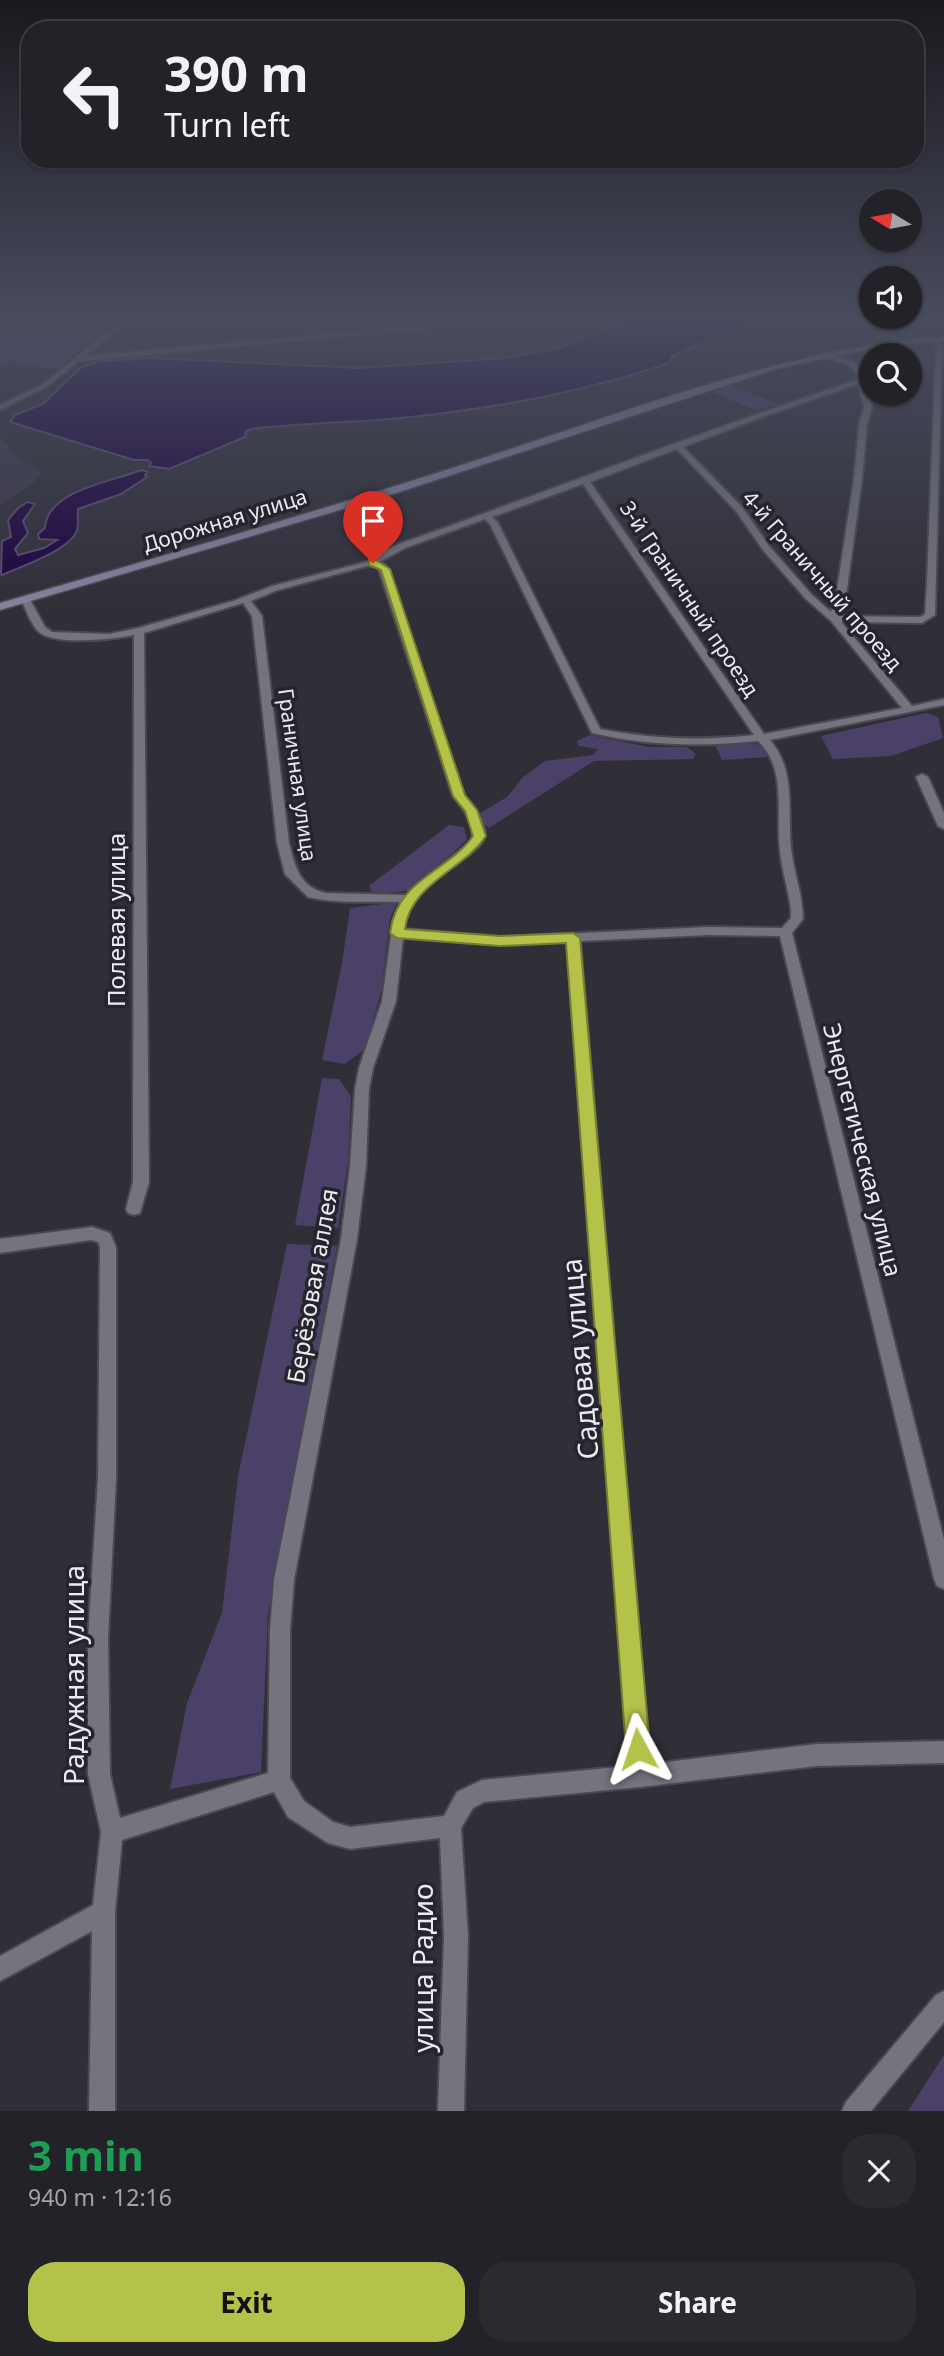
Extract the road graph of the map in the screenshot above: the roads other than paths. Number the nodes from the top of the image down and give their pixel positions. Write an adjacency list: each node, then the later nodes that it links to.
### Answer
1 (616, 418): 10 (main road, Дорожная улица)
2 (751, 418): 5 (street)
3 (865, 418): 12 (street)
4 (937, 418): 12 (street)
5 (678, 446): 6 (street); 12 (street, 4-й Граничный проезд)
6 (585, 481): 7 (street); 16 (street, 3-й Граничный проезд)
7 (487, 517): 8 (street); 16 (street)
8 (373, 563): 9 (street); 19 (street, Берёзовая аллея)
9 (245, 599): 13 (street); 19 (street, Граничная улица)
10 (26, 600): 11 (main road, Дорожная улица); 13 (street)
11 (0, 607)
12 (834, 619): 15 (street, 4-й Граничный проезд)
13 (139, 631): 23 (street, Полевая улица)
14 (944, 702): 15 (street)
15 (909, 709): 16 (street)
16 (762, 739): 20 (street)
17 (922, 777): 18 (street)
18 (944, 827)
19 (410, 899): 21 (street, Берёзовая аллея)
20 (785, 932): 22 (street); 25 (street, Энергетическая улица)
21 (397, 933): 22 (street); 28 (street, Берёзовая аллея)
22 (573, 938): 27 (street, Садовая улица)
23 (135, 1209)
24 (0, 1246): 30 (street, Радужная улица)
25 (944, 1579)
26 (944, 1752): 27 (street)
27 (640, 1776): 29 (street)
28 (279, 1780): 29 (street); 30 (street)
29 (450, 1826): 35 (street, улица Радио)
30 (112, 1832): 31 (street, Радужная улица)
31 (104, 1912): 32 (street); 34 (street, Радужная улица)
32 (0, 1969)
33 (944, 2003): 36 (street)
34 (102, 2111)
35 (451, 2111)
36 (855, 2111)

